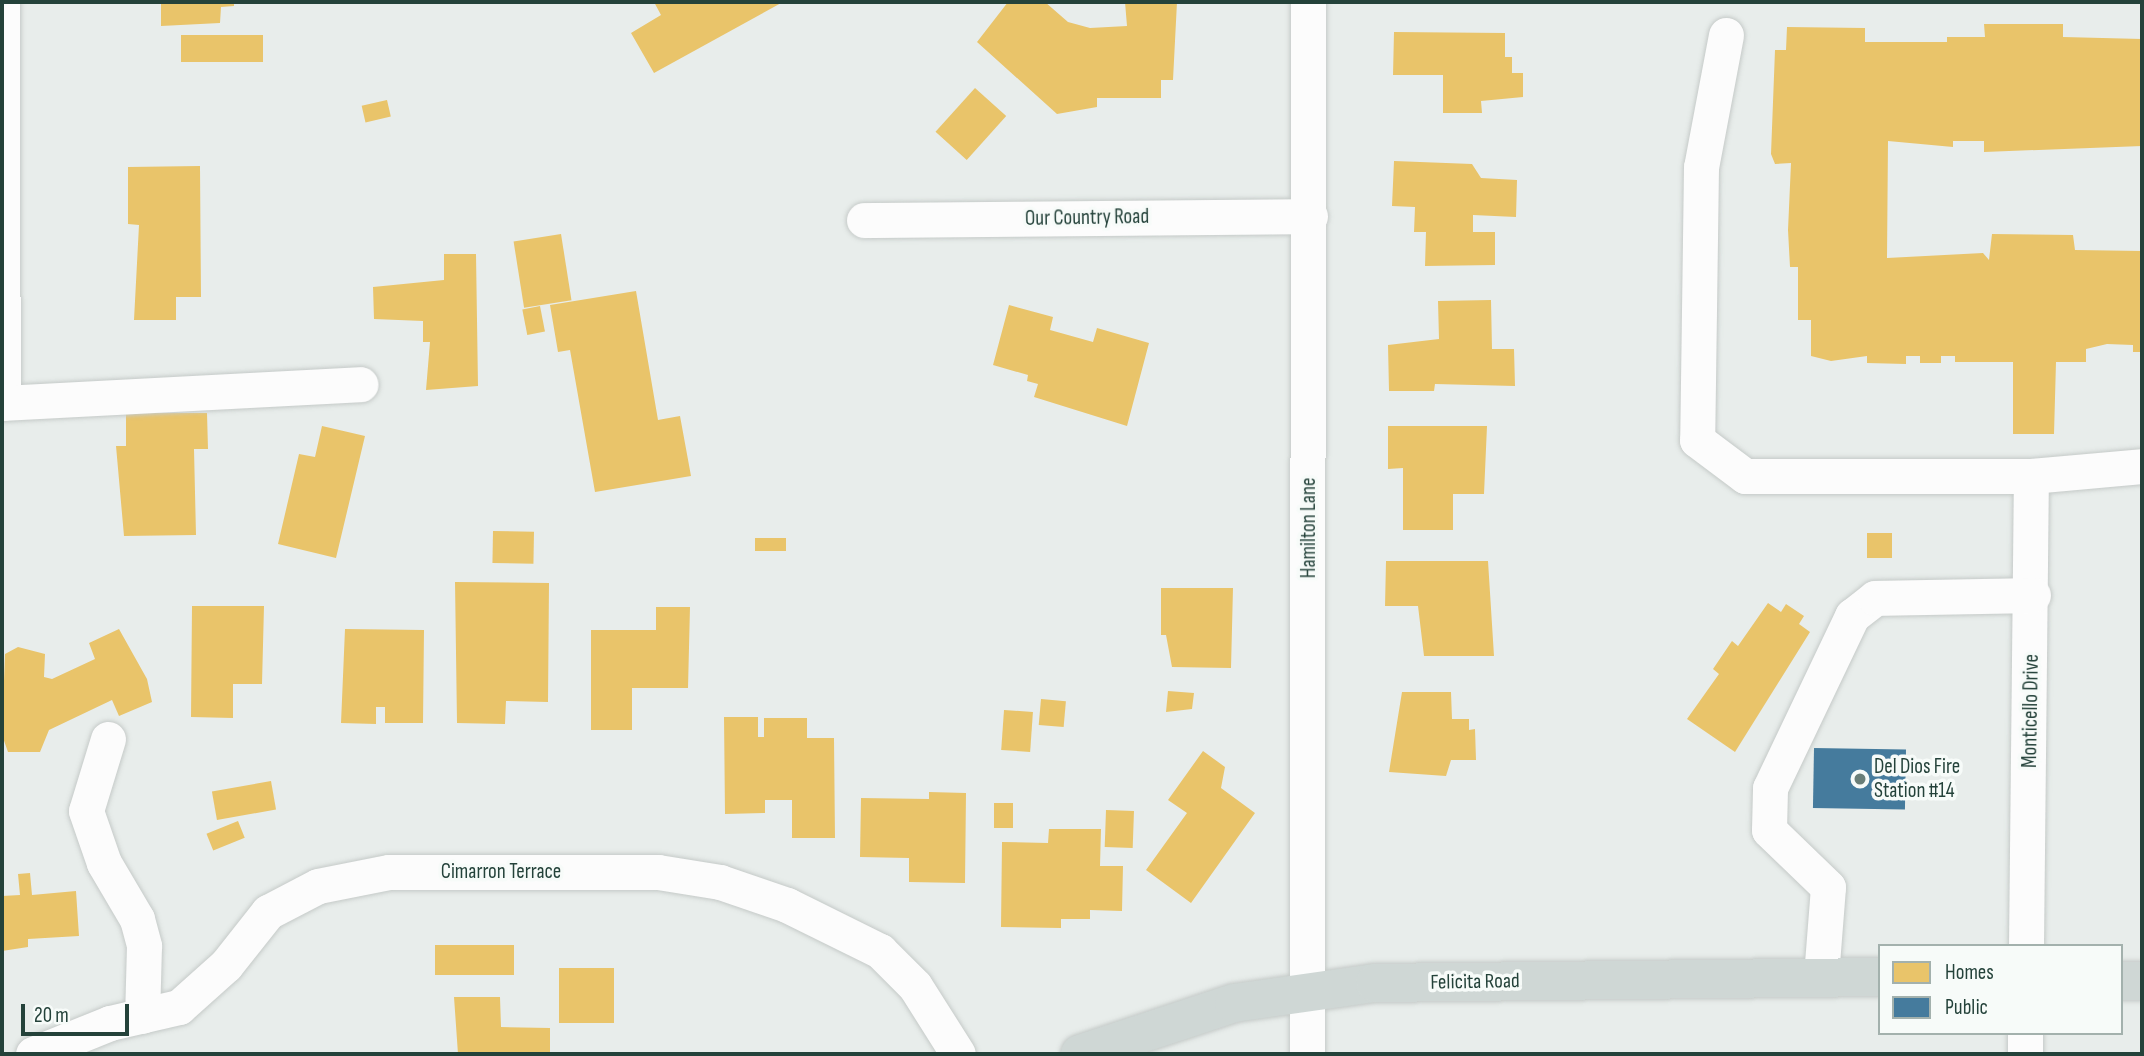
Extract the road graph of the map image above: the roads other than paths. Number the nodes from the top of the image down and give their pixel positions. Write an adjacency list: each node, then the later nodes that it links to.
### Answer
1 (2, 2): 7 (street)
2 (1308, 2): 4 (street, Hamilton Lane)
3 (1726, 35): 9 (street)
4 (1310, 216): 5 (street, Our Country Road); 17 (street, Hamilton Lane)
5 (864, 220)
6 (360, 384): 7 (street)
7 (3, 403)
8 (2142, 466): 9 (street)
9 (2031, 476): 10 (street, Monticello Drive)
10 (2033, 595): 12 (street, Monticello Drive); 13 (street)
11 (108, 739): 18 (street)
12 (2026, 944)
13 (1821, 976): 14 (main road, Felicita Road); 17 (main road, Felicita Road)
14 (1878, 977)
15 (2123, 981): 16 (main road)
16 (2142, 981)
17 (1307, 991): 22 (main road, Felicita Road); 23 (street, Hamilton Lane)
18 (142, 1016): 20 (street, Cimarron Terrace); 21 (street, Cimarron Terrace)
19 (2025, 1035): 24 (street)
20 (33, 1054)
21 (958, 1054)
22 (1080, 1054)
23 (1307, 1054)
24 (2025, 1054)

